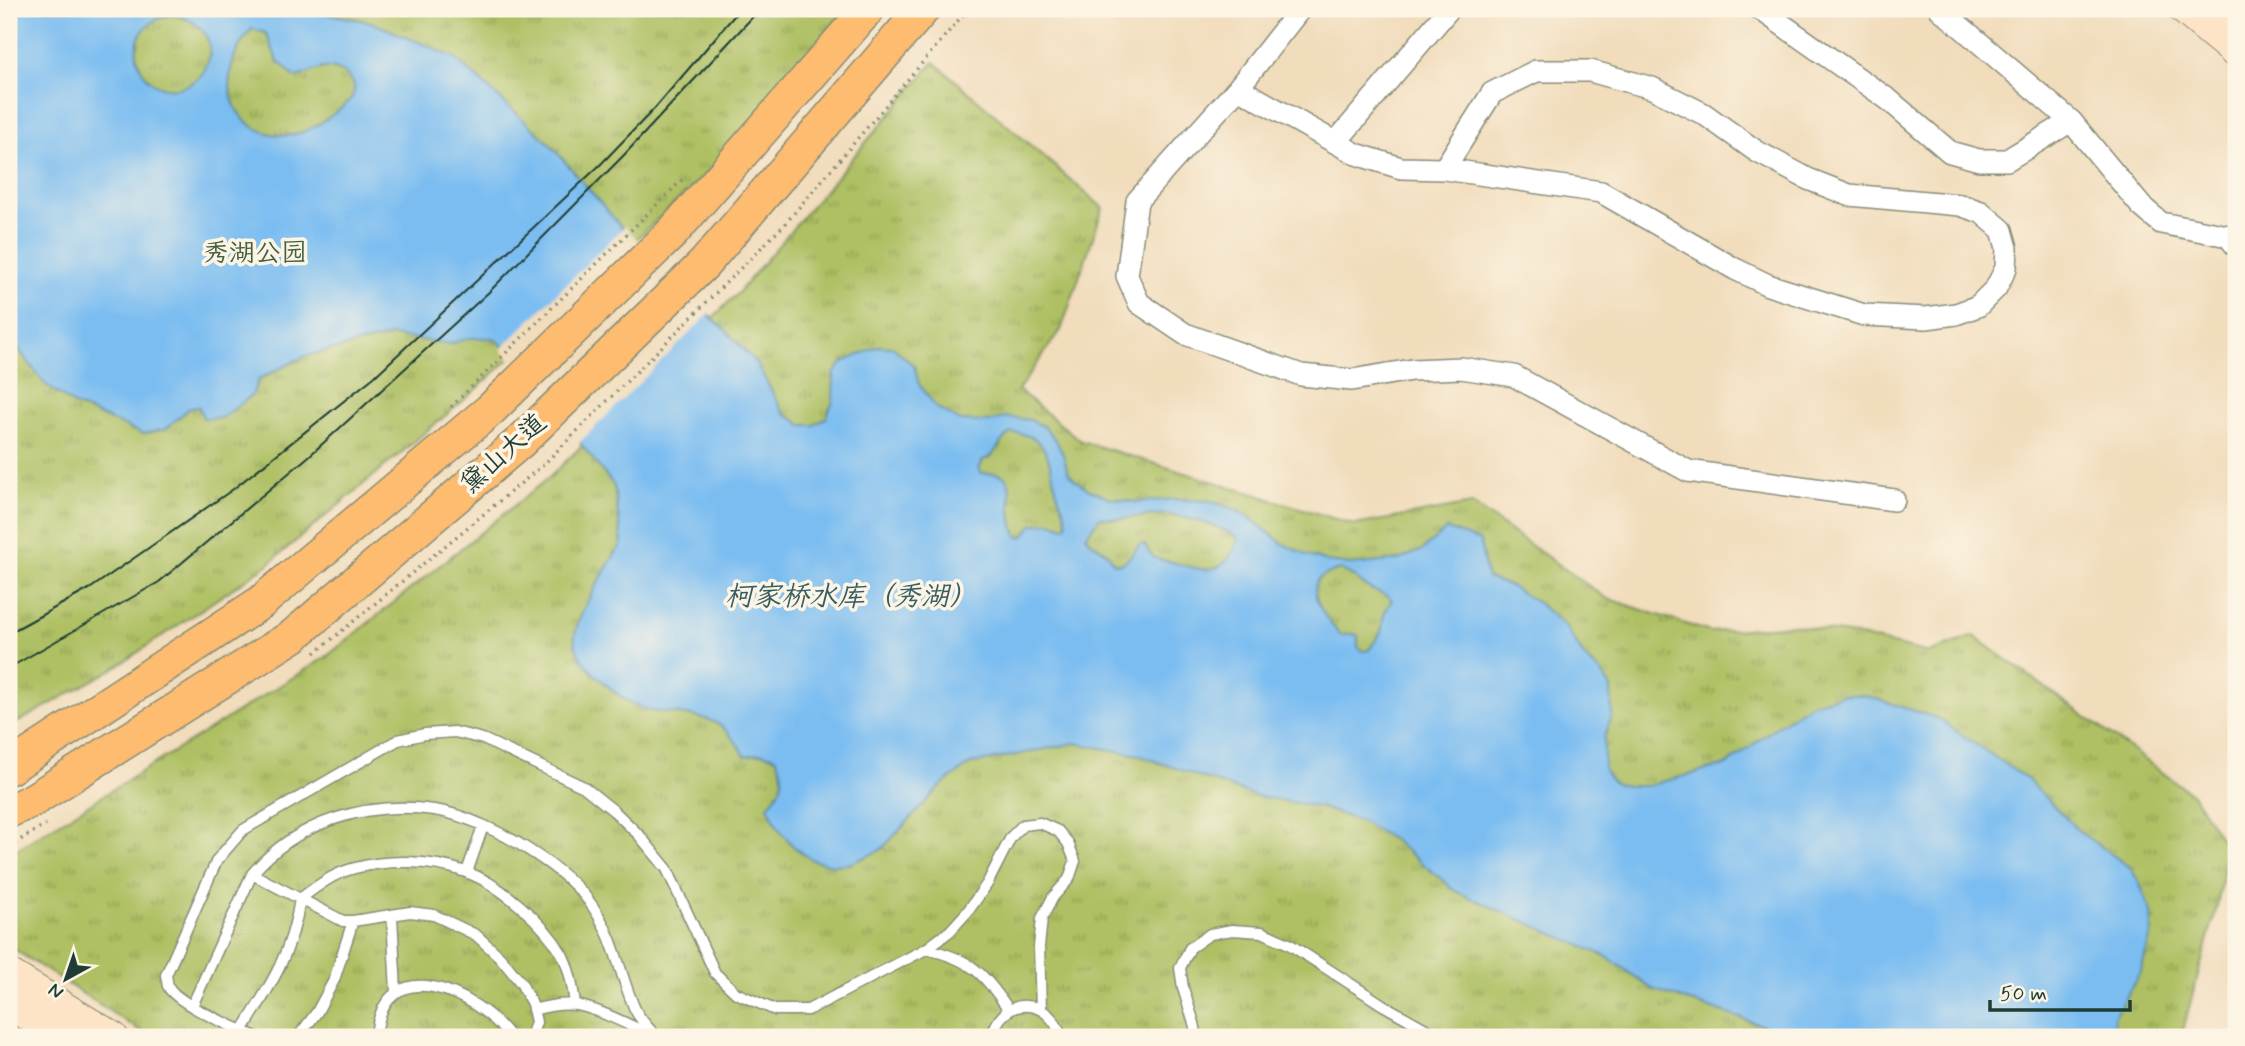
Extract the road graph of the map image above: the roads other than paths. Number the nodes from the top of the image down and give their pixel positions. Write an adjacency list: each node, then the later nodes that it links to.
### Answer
1 (868, 9): 17 (main road, 黛山大道)
2 (923, 9): 18 (main road, 黛山大道)
3 (1300, 9): 11 (street)
4 (1449, 9): 13 (street)
5 (1760, 9): 12 (street)
6 (1940, 9): 12 (street)
7 (2183, 9): 10 (main road)
8 (2222, 9): 9 (main road)
9 (2236, 21)
10 (2236, 53)
11 (1238, 88): 13 (street); 16 (street)
12 (2071, 121): 15 (street)
13 (1336, 142): 14 (street)
14 (1444, 169): 14 (street)
15 (2233, 236)
16 (1894, 500)
17 (9, 768)
18 (9, 811)
19 (483, 826): 20 (lane); 21 (lane); 42 (lane)
20 (467, 872): 22 (lane); 29 (lane)
21 (252, 874): 22 (lane); 30 (lane)
22 (300, 899): 24 (lane); 34 (lane)
23 (392, 916): 24 (lane); 27 (lane); 32 (lane)
24 (353, 921): 38 (lane)
25 (926, 949): 30 (lane); 31 (lane); 33 (lane)
26 (9, 974): 36 (main road)
27 (396, 992): 39 (lane); 40 (lane)
28 (9, 1004): 35 (main road)
29 (575, 1005): 32 (lane); 42 (lane)
30 (192, 1006): 34 (lane)
31 (1041, 1009): 33 (lane); 44 (lane)
32 (533, 1010): 41 (lane)
33 (1009, 1010): 43 (lane)
34 (242, 1031): 37 (lane)
35 (63, 1037)
36 (113, 1037)
37 (256, 1037)
38 (298, 1037)
39 (376, 1037)
40 (510, 1037)
41 (531, 1037)
42 (656, 1037)
43 (992, 1037)
44 (1061, 1037)
45 (1197, 1037): 46 (lane)
46 (1440, 1037)

